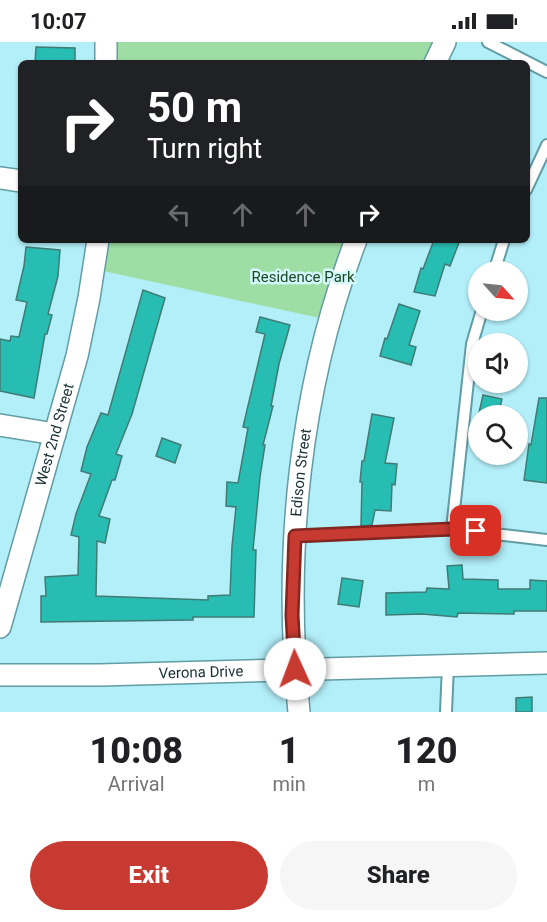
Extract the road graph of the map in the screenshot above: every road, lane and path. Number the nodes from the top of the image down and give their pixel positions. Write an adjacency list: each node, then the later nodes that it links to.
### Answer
1 (106, 42): 4 (street)
2 (445, 42): 5 (street)
3 (488, 42): 6 (lane)
4 (105, 60)
5 (436, 60)
6 (523, 60)
7 (530, 63): 8 (lane)
8 (547, 72)
9 (547, 145): 12 (lane)
10 (0, 178): 11 (street)
11 (18, 181)
12 (530, 181)
13 (98, 243): 19 (street, West 2nd Street)
14 (355, 243): 21 (street, Edison Street)
15 (503, 243): 16 (lane)
16 (497, 261)
17 (479, 321): 20 (lane)
18 (0, 425): 19 (street)
19 (55, 434): 23 (street, West 2nd Street)
20 (452, 529): 21 (lane); 22 (lane)
21 (295, 536): 26 (street, Edison Street)
22 (547, 540)
23 (0, 627)
24 (547, 663): 25 (street, Verona Drive)
25 (448, 665): 26 (street, Verona Drive); 29 (lane)
26 (295, 669): 27 (street, Verona Drive); 28 (street, Edison Street)
27 (0, 675)
28 (299, 712)
29 (446, 712)

